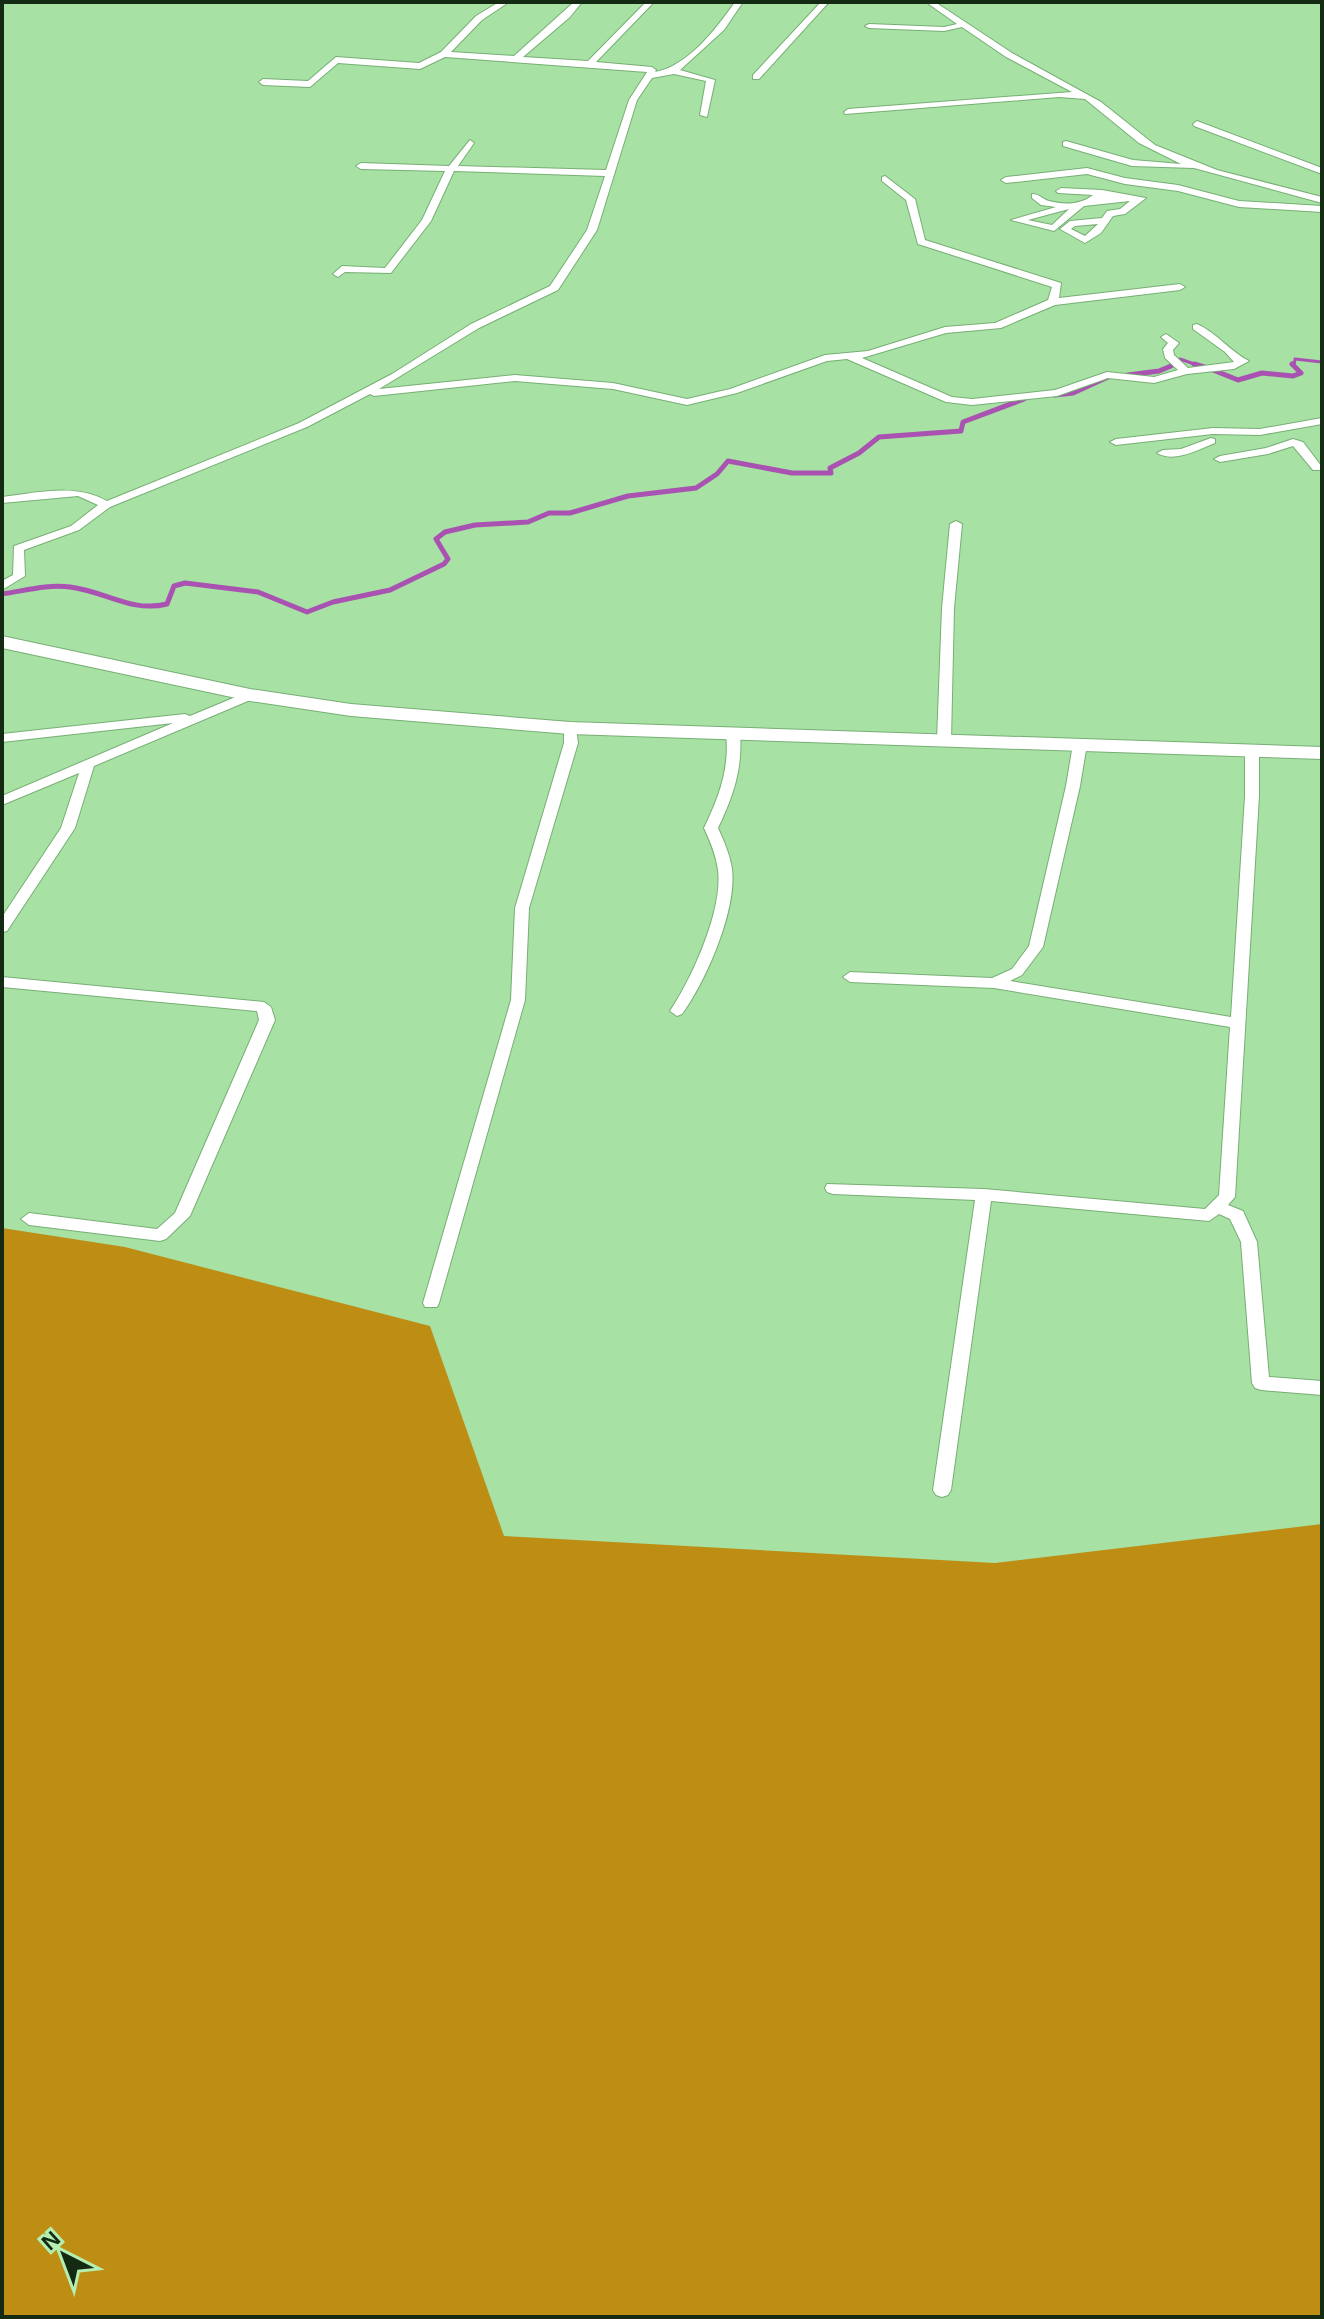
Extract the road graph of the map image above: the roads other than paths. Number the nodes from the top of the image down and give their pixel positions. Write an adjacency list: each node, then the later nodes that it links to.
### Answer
1 (505, 2): 9 (street)
2 (578, 2): 10 (street)
3 (650, 2): 11 (street)
4 (739, 2): 12 (street)
5 (825, 2): 14 (street)
6 (930, 2): 7 (street)
7 (962, 25): 8 (street); 17 (street)
8 (869, 26)
9 (444, 54): 10 (street); 15 (street)
10 (516, 59): 11 (street)
11 (590, 64): 13 (street)
12 (674, 71): 13 (street); 19 (street)
13 (649, 76): 27 (street)
14 (756, 77)
15 (263, 82)
16 (1058, 86): 17 (street)
17 (1085, 96): 18 (street); 24 (street)
18 (848, 112)
19 (704, 115)
20 (1197, 124): 26 (street)
21 (470, 143): 25 (street)
22 (1066, 144): 24 (street)
23 (361, 166): 25 (street)
24 (1207, 169): 35 (street)
25 (450, 170): 27 (street); 39 (street)
26 (1322, 171)
27 (610, 173): 46 (street)
28 (885, 179): 41 (street)
29 (1006, 180): 30 (street)
30 (1125, 181): 32 (street); 38 (street)
31 (1061, 191): 32 (street)
32 (1101, 194): 34 (street); 36 (street)
33 (1035, 196): 37 (street)
34 (1141, 198): 36 (street); 37 (street)
35 (1322, 200)
36 (1092, 201): 37 (street)
37 (1080, 205): 37 (street)
38 (1322, 209)
39 (338, 274)
40 (1180, 287): 41 (street)
41 (1053, 302): 44 (street)
42 (1197, 327): 45 (street)
43 (1166, 337): 45 (street)
44 (849, 356): 45 (street); 46 (street)
45 (1186, 371)
46 (364, 394): 54 (street)
47 (1322, 421): 49 (street)
48 (1211, 441): 50 (street)
49 (1116, 442)
50 (1163, 453)
51 (1220, 459): 52 (street)
52 (1317, 468)
53 (2, 500): 54 (street)
54 (106, 505): 56 (street)
55 (956, 524): 63 (street)
56 (2, 586)
57 (2, 642): 58 (main road)
58 (250, 695): 59 (street); 60 (main road)
59 (202, 716): 62 (street); 67 (street)
60 (570, 728): 61 (main road); 79 (street)
61 (733, 733): 63 (main road); 73 (street)
62 (2, 738)
63 (944, 740): 64 (main road)
64 (1080, 744): 65 (main road); 72 (street)
65 (1252, 750): 66 (main road); 74 (street)
66 (1322, 753)
67 (88, 765): 68 (street); 69 (street)
68 (2, 801)
69 (2, 928)
70 (850, 977): 72 (street)
71 (2, 982): 78 (street)
72 (994, 983): 74 (street)
73 (677, 1011)
74 (1237, 1023): 77 (street)
75 (833, 1188): 76 (street)
76 (984, 1195): 77 (street); 81 (street)
77 (1217, 1207): 80 (street)
78 (29, 1219)
79 (431, 1303)
80 (1322, 1388)
81 (942, 1490)

